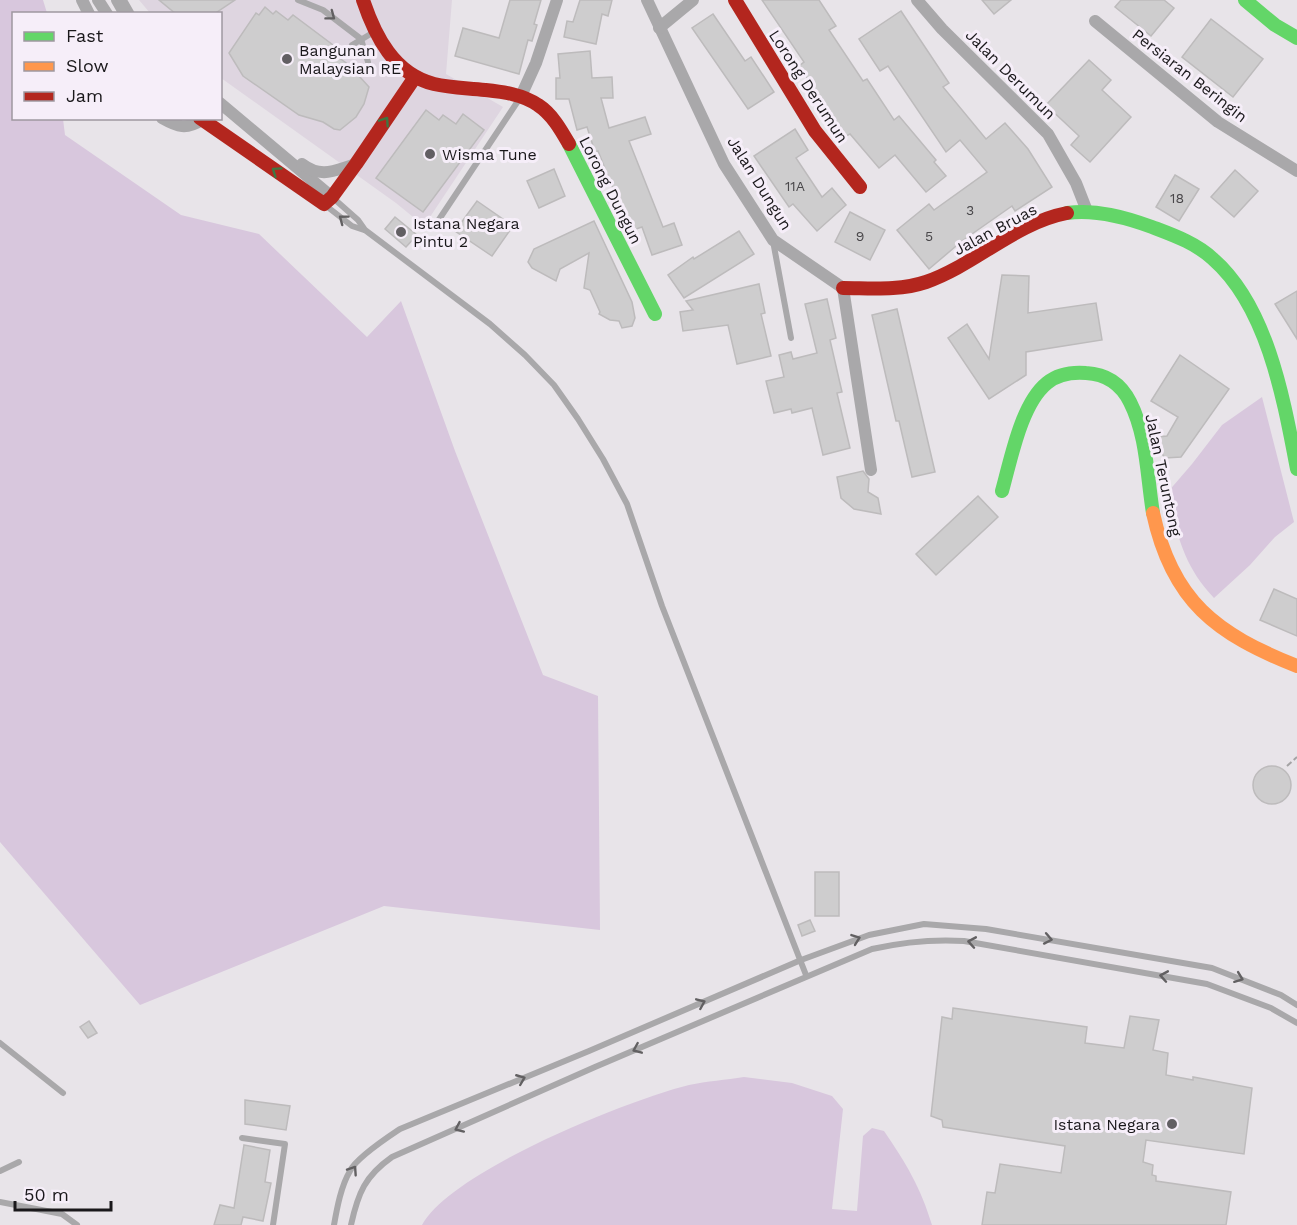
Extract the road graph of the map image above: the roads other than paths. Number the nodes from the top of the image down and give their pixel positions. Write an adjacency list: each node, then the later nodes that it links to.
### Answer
1 (298, 0): 13 (lane, one-way to 13)
2 (363, 0): 11 (street, Lorong Dungun)
3 (557, 0): 17 (street)
4 (647, 0): 10 (street, Jalan Dungun)
5 (693, 0): 10 (street)
6 (735, 0): 25 (street, Lorong Derumun)
7 (917, 0): 27 (street, Jalan Derumun)
8 (1245, 0): 12 (street)
9 (1095, 21): 24 (street, Persiaran Beringin)
10 (659, 28): 30 (street, Jalan Dungun)
11 (375, 31): 13 (lane); 16 (street, Lorong Dungun)
12 (1297, 38)
13 (361, 39): 14 (lane); 15 (lane)
14 (352, 45)
15 (368, 62)
16 (415, 77): 17 (street, Lorong Dungun); 23 (street, one-way to 16)
17 (521, 96): 28 (lane); 32 (street, Lorong Dungun)
18 (222, 105): 22 (street)
19 (167, 120): 20 (street)
20 (201, 120)
21 (204, 120): 26 (street, one-way to 21)
22 (262, 137): 23 (street); 26 (street)
23 (356, 164): 26 (street)
24 (1297, 171)
25 (860, 187)
26 (328, 201): 29 (lane); 29 (lane, one-way to 26)
27 (1087, 211): 31 (street, Jalan Bruas); 34 (street, Jalan Bruas)
28 (434, 227)
29 (365, 230): 38 (lane)
30 (773, 240): 31 (street, Jalan Dungun); 33 (lane)
31 (843, 288): 35 (street)
32 (655, 314)
33 (791, 338)
34 (1297, 469)
35 (871, 470)
36 (1002, 491): 37 (street, Jalan Teruntong)
37 (1297, 666)
38 (801, 960): 39 (lane); 40 (lane, one-way to 40); 50 (lane, one-way to 38)
39 (806, 975): 41 (lane, one-way to 39); 51 (lane, one-way to 51)
40 (1297, 1005)
41 (1297, 1023)
42 (0, 1042): 43 (lane)
43 (63, 1093)
44 (242, 1138): 49 (lane)
45 (19, 1162): 46 (lane)
46 (0, 1171)
47 (0, 1202): 48 (lane)
48 (78, 1225)
49 (273, 1225)
50 (334, 1225)
51 (351, 1225)

